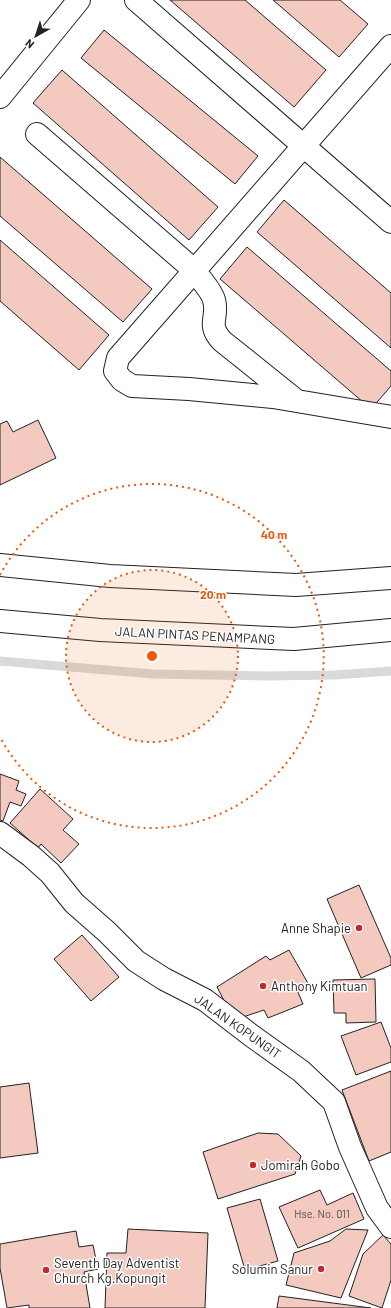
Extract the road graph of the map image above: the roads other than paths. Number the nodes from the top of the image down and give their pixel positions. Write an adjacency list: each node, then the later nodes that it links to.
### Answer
1 (79, 0): 4 (street)
2 (136, 0): 6 (street)
3 (391, 46): 6 (street)
4 (0, 97)
5 (37, 134): 8 (street)
6 (304, 147): 7 (street); 8 (street)
7 (391, 222)
8 (195, 271): 9 (street); 9 (street)
9 (298, 401): 10 (street)
10 (391, 417)
11 (0, 565): 12 (street)
12 (391, 578)
13 (0, 621): 14 (street, JALAN PINTAS PENAMPANG)
14 (391, 630)
15 (0, 833): 16 (street, JALAN KOPUNGIT)
16 (391, 1227)

